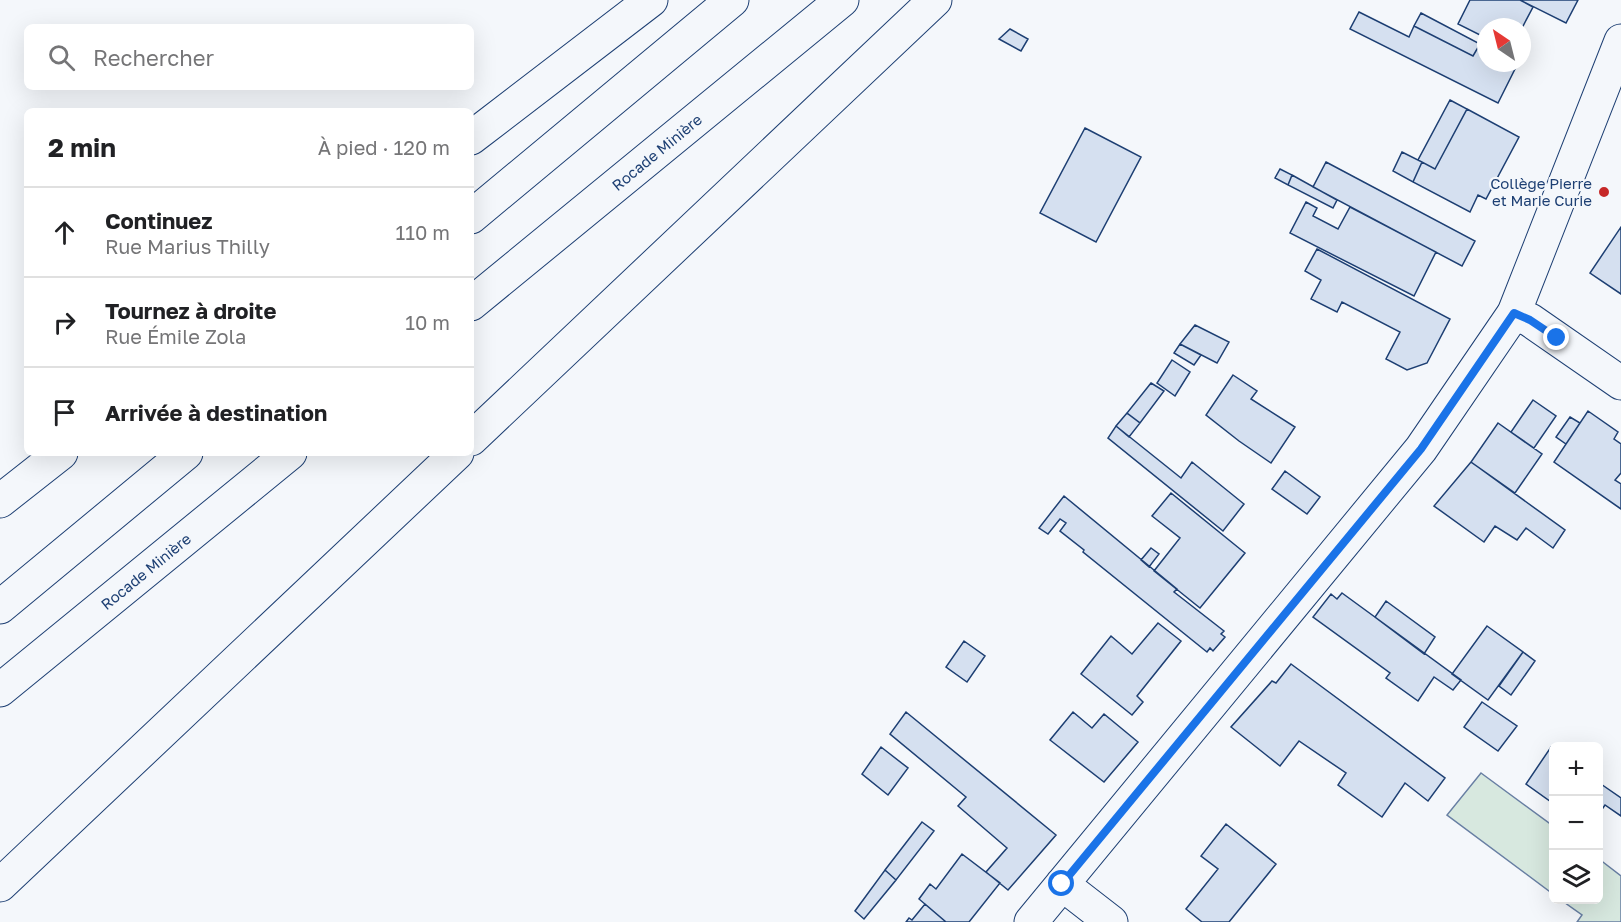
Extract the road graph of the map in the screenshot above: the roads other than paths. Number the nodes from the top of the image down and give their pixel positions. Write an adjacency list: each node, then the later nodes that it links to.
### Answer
1 (651, 0): 6 (main road)
2 (732, 0): 7 (main road)
3 (842, 0): 8 (main road, Rocade Minière)
4 (935, 0): 11 (main road)
5 (1621, 41): 9 (main road)
6 (474, 136)
7 (474, 215)
8 (474, 302)
9 (1514, 313): 10 (main road); 20 (main road)
10 (1621, 383)
11 (474, 436)
12 (57, 456): 16 (main road)
13 (182, 456): 17 (main road)
14 (286, 456): 18 (main road, Rocade Minière)
15 (454, 456): 19 (main road)
16 (0, 501)
17 (0, 607)
18 (0, 690)
19 (10, 876): 21 (main road)
20 (1062, 884): 22 (main road); 23 (main road)
21 (0, 897)
22 (1031, 922)
23 (1111, 922)

